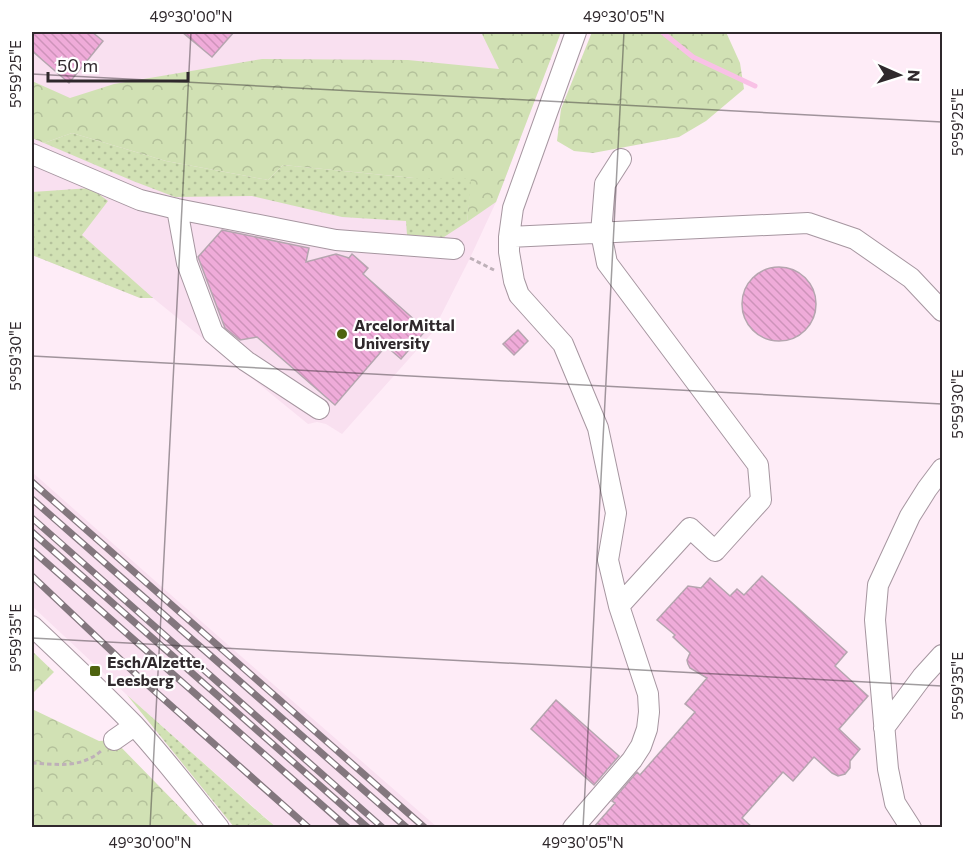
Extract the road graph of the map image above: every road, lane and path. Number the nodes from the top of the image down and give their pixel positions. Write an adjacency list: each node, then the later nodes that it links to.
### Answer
1 (576, 32): 6 (street)
2 (32, 154): 4 (street)
3 (621, 159): 5 (street)
4 (177, 209): 7 (street); 10 (street)
5 (601, 232): 6 (street); 9 (street); 12 (street)
6 (508, 237): 8 (street)
7 (454, 249): 8 (path)
8 (514, 281): 12 (street)
9 (942, 310)
10 (319, 409)
11 (942, 469): 16 (street)
12 (619, 606): 20 (street)
13 (32, 626): 15 (street)
14 (942, 655): 16 (street)
15 (134, 726): 17 (street); 19 (street)
16 (884, 728): 21 (street)
17 (114, 740): 18 (path)
18 (32, 763)
19 (219, 828)
20 (573, 828)
21 (911, 828)

